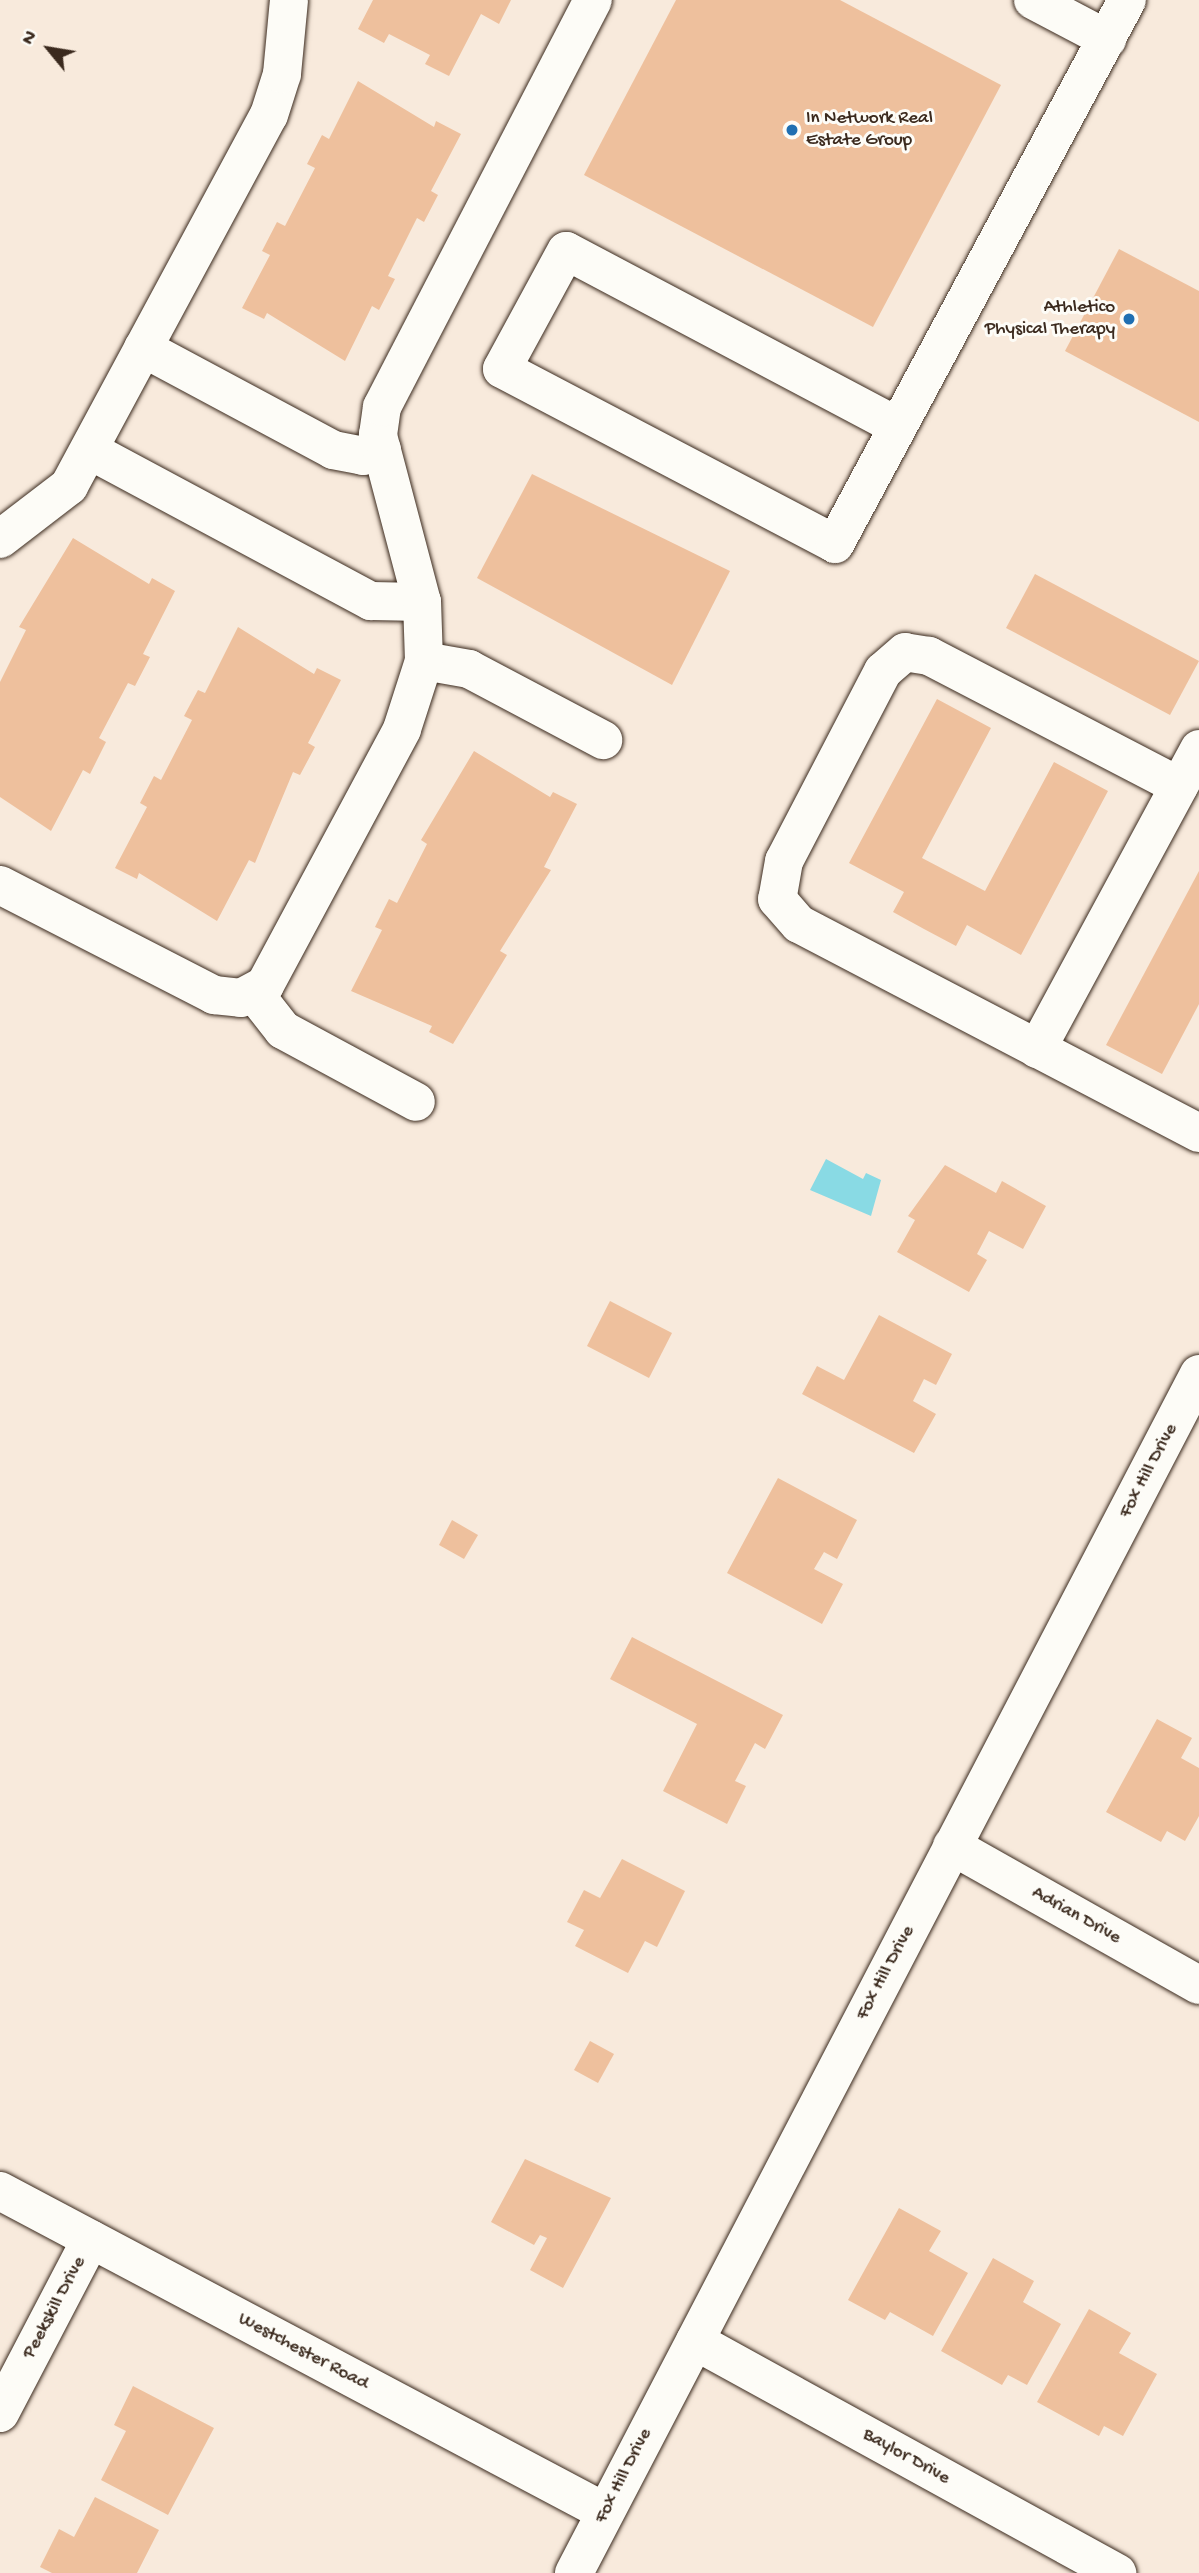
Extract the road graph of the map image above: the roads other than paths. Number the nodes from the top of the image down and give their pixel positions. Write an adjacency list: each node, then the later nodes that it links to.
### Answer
1 (289, 0): 6 (street)
2 (593, 0): 9 (street)
3 (1033, 0): 5 (street)
4 (1127, 0): 5 (street)
5 (1107, 39): 7 (street)
6 (144, 348): 8 (street); 9 (street)
7 (897, 426): 7 (street)
8 (89, 450): 10 (street); 11 (street)
9 (382, 450): 11 (street)
10 (0, 539)
11 (422, 602): 12 (street)
12 (424, 661): 13 (street); 17 (street)
13 (603, 740)
14 (1199, 749): 15 (street)
15 (1179, 786): 18 (street); 18 (street)
16 (0, 886): 17 (street)
17 (254, 993): 19 (street)
18 (1037, 1049): 20 (street)
19 (415, 1102)
20 (1199, 1133)
21 (1199, 1374): 22 (street, Fox Hill Drive)
22 (952, 1846): 23 (street, Adrian Drive); 26 (street, Fox Hill Drive)
23 (1199, 1985)
24 (0, 2191): 25 (street, Westchester Road)
25 (91, 2239): 27 (street, Peekskill Drive); 28 (street, Westchester Road)
26 (695, 2341): 28 (street, Fox Hill Drive); 30 (street, Baylor Drive)
27 (0, 2413)
28 (606, 2512): 29 (street, Fox Hill Drive)
29 (574, 2573)
30 (1117, 2573)

